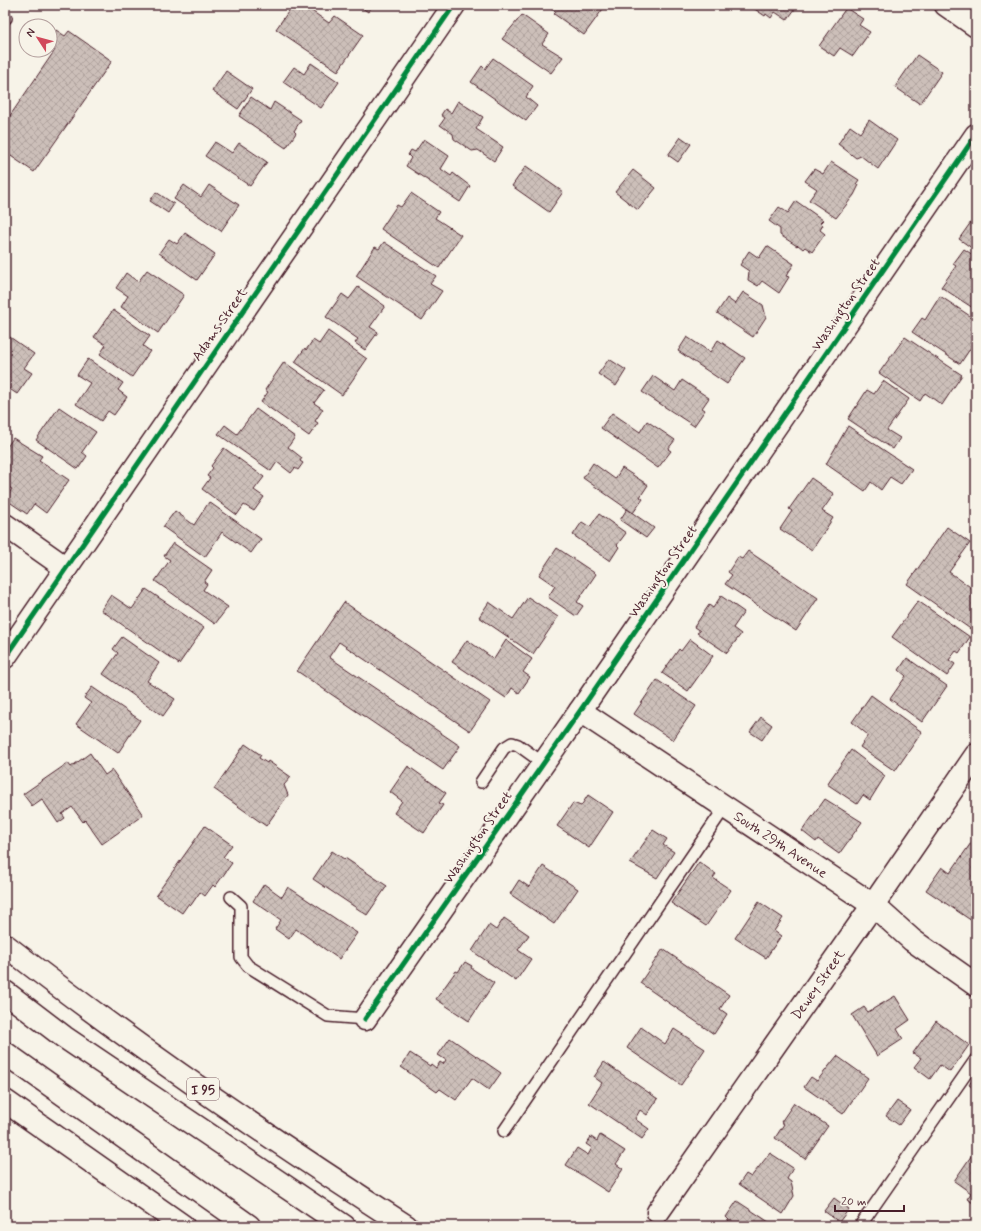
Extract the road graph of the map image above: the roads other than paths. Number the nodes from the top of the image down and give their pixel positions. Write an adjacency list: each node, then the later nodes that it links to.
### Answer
1 (454, 5): 6 (main road, Adams Street)
2 (946, 5): 3 (main road)
3 (976, 26)
4 (976, 135): 8 (main road, Washington Street)
5 (5, 525): 6 (main road)
6 (66, 568): 7 (main road, Adams Street)
7 (5, 657)
8 (580, 711): 10 (main road, Washington Street); 12 (main road, South 29th Avenue)
9 (976, 755): 14 (main road, Dewey Street)
10 (543, 763): 11 (lane); 18 (main road, Washington Street)
11 (481, 782)
12 (725, 807): 14 (main road, South 29th Avenue); 22 (lane)
13 (232, 897): 18 (lane)
14 (874, 905): 16 (main road, South 29th Avenue); 23 (main road, Dewey Street)
15 (5, 945): 27 (main road, I 95)
16 (976, 985)
17 (5, 992): 26 (main road)
18 (365, 1019)
19 (5, 1053): 25 (main road)
20 (976, 1059): 28 (lane)
21 (5, 1101): 24 (main road)
22 (504, 1131)
23 (658, 1212)
24 (183, 1226)
25 (249, 1226)
26 (344, 1226)
27 (406, 1226)
28 (860, 1226)

